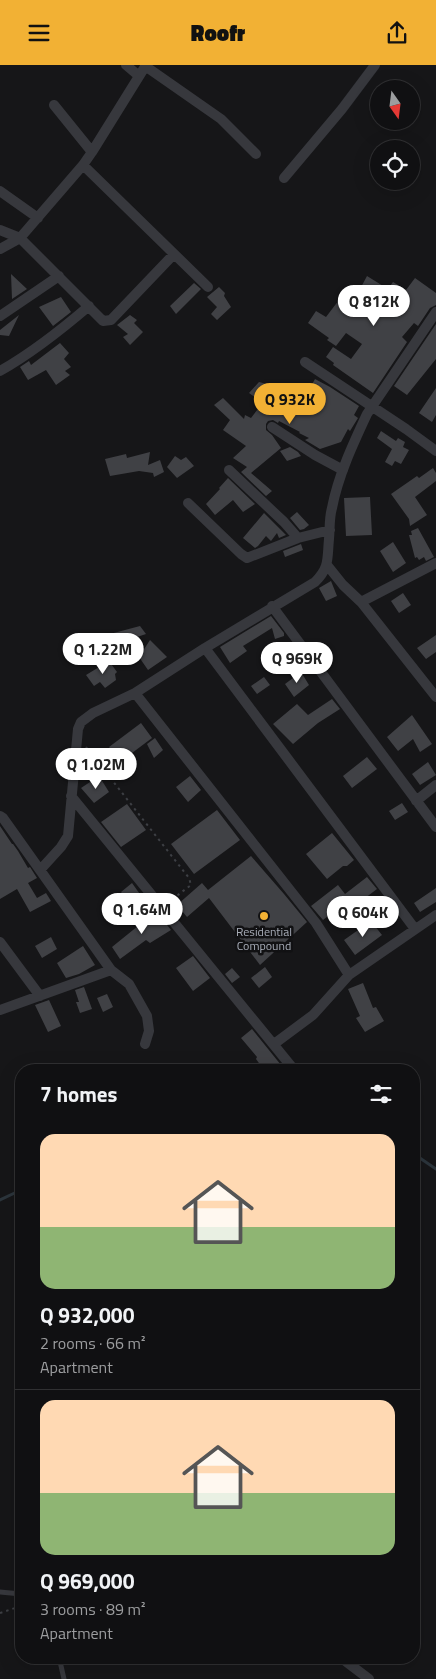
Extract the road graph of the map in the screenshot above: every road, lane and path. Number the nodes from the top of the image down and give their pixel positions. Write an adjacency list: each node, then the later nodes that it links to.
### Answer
1 (126, 65): 4 (street)
2 (375, 65): 9 (street)
3 (146, 66): 4 (street); 7 (street)
4 (139, 76): 6 (street)
5 (54, 105): 6 (street)
6 (92, 152): 8 (street)
7 (256, 154)
8 (83, 165): 11 (street); 15 (street)
9 (284, 178)
10 (0, 191): 11 (street)
11 (38, 218): 13 (street)
12 (0, 230): 13 (street)
13 (20, 238): 14 (street); 16 (street)
14 (0, 249)
15 (174, 254): 17 (street); 18 (street)
16 (58, 276): 18 (street); 20 (street)
17 (208, 287)
18 (89, 307): 23 (street)
19 (436, 312): 21 (street)
20 (0, 316)
21 (432, 325): 24 (street)
22 (305, 361): 24 (street)
23 (0, 371)
24 (373, 406): 26 (street); 28 (street)
25 (272, 427): 28 (street)
26 (436, 451)
27 (229, 470): 31 (street)
28 (343, 470): 30 (street)
29 (188, 503): 31 (street)
30 (330, 530): 31 (street); 33 (street)
31 (298, 538)
32 (436, 563): 34 (street)
33 (327, 565): 34 (street); 35 (street)
34 (361, 602): 38 (street)
35 (272, 606): 36 (street); 42 (street)
36 (204, 648): 37 (street); 48 (street)
37 (135, 693): 39 (street); 51 (street)
38 (436, 697)
39 (78, 736): 41 (street); 46 (path)
40 (436, 785): 42 (street)
41 (71, 796): 45 (street); 46 (street)
42 (416, 801): 44 (street)
43 (0, 816): 45 (street)
44 (436, 827)
45 (41, 869): 50 (street)
46 (162, 907): 55 (street)
47 (436, 915): 48 (street)
48 (416, 929): 51 (street)
49 (0, 942): 52 (street)
50 (111, 970): 52 (street); 54 (street)
51 (349, 975): 55 (street)
52 (40, 996): 53 (street)
53 (0, 1010)
54 (145, 1044)
55 (274, 1044): 56 (street)
56 (289, 1064)
57 (0, 1592): 58 (lane)
58 (15, 1593)
59 (15, 1609): 60 (path)
60 (0, 1613)
61 (61, 1664): 63 (lane)
62 (349, 1664): 64 (street)
63 (64, 1679)
64 (369, 1679)

